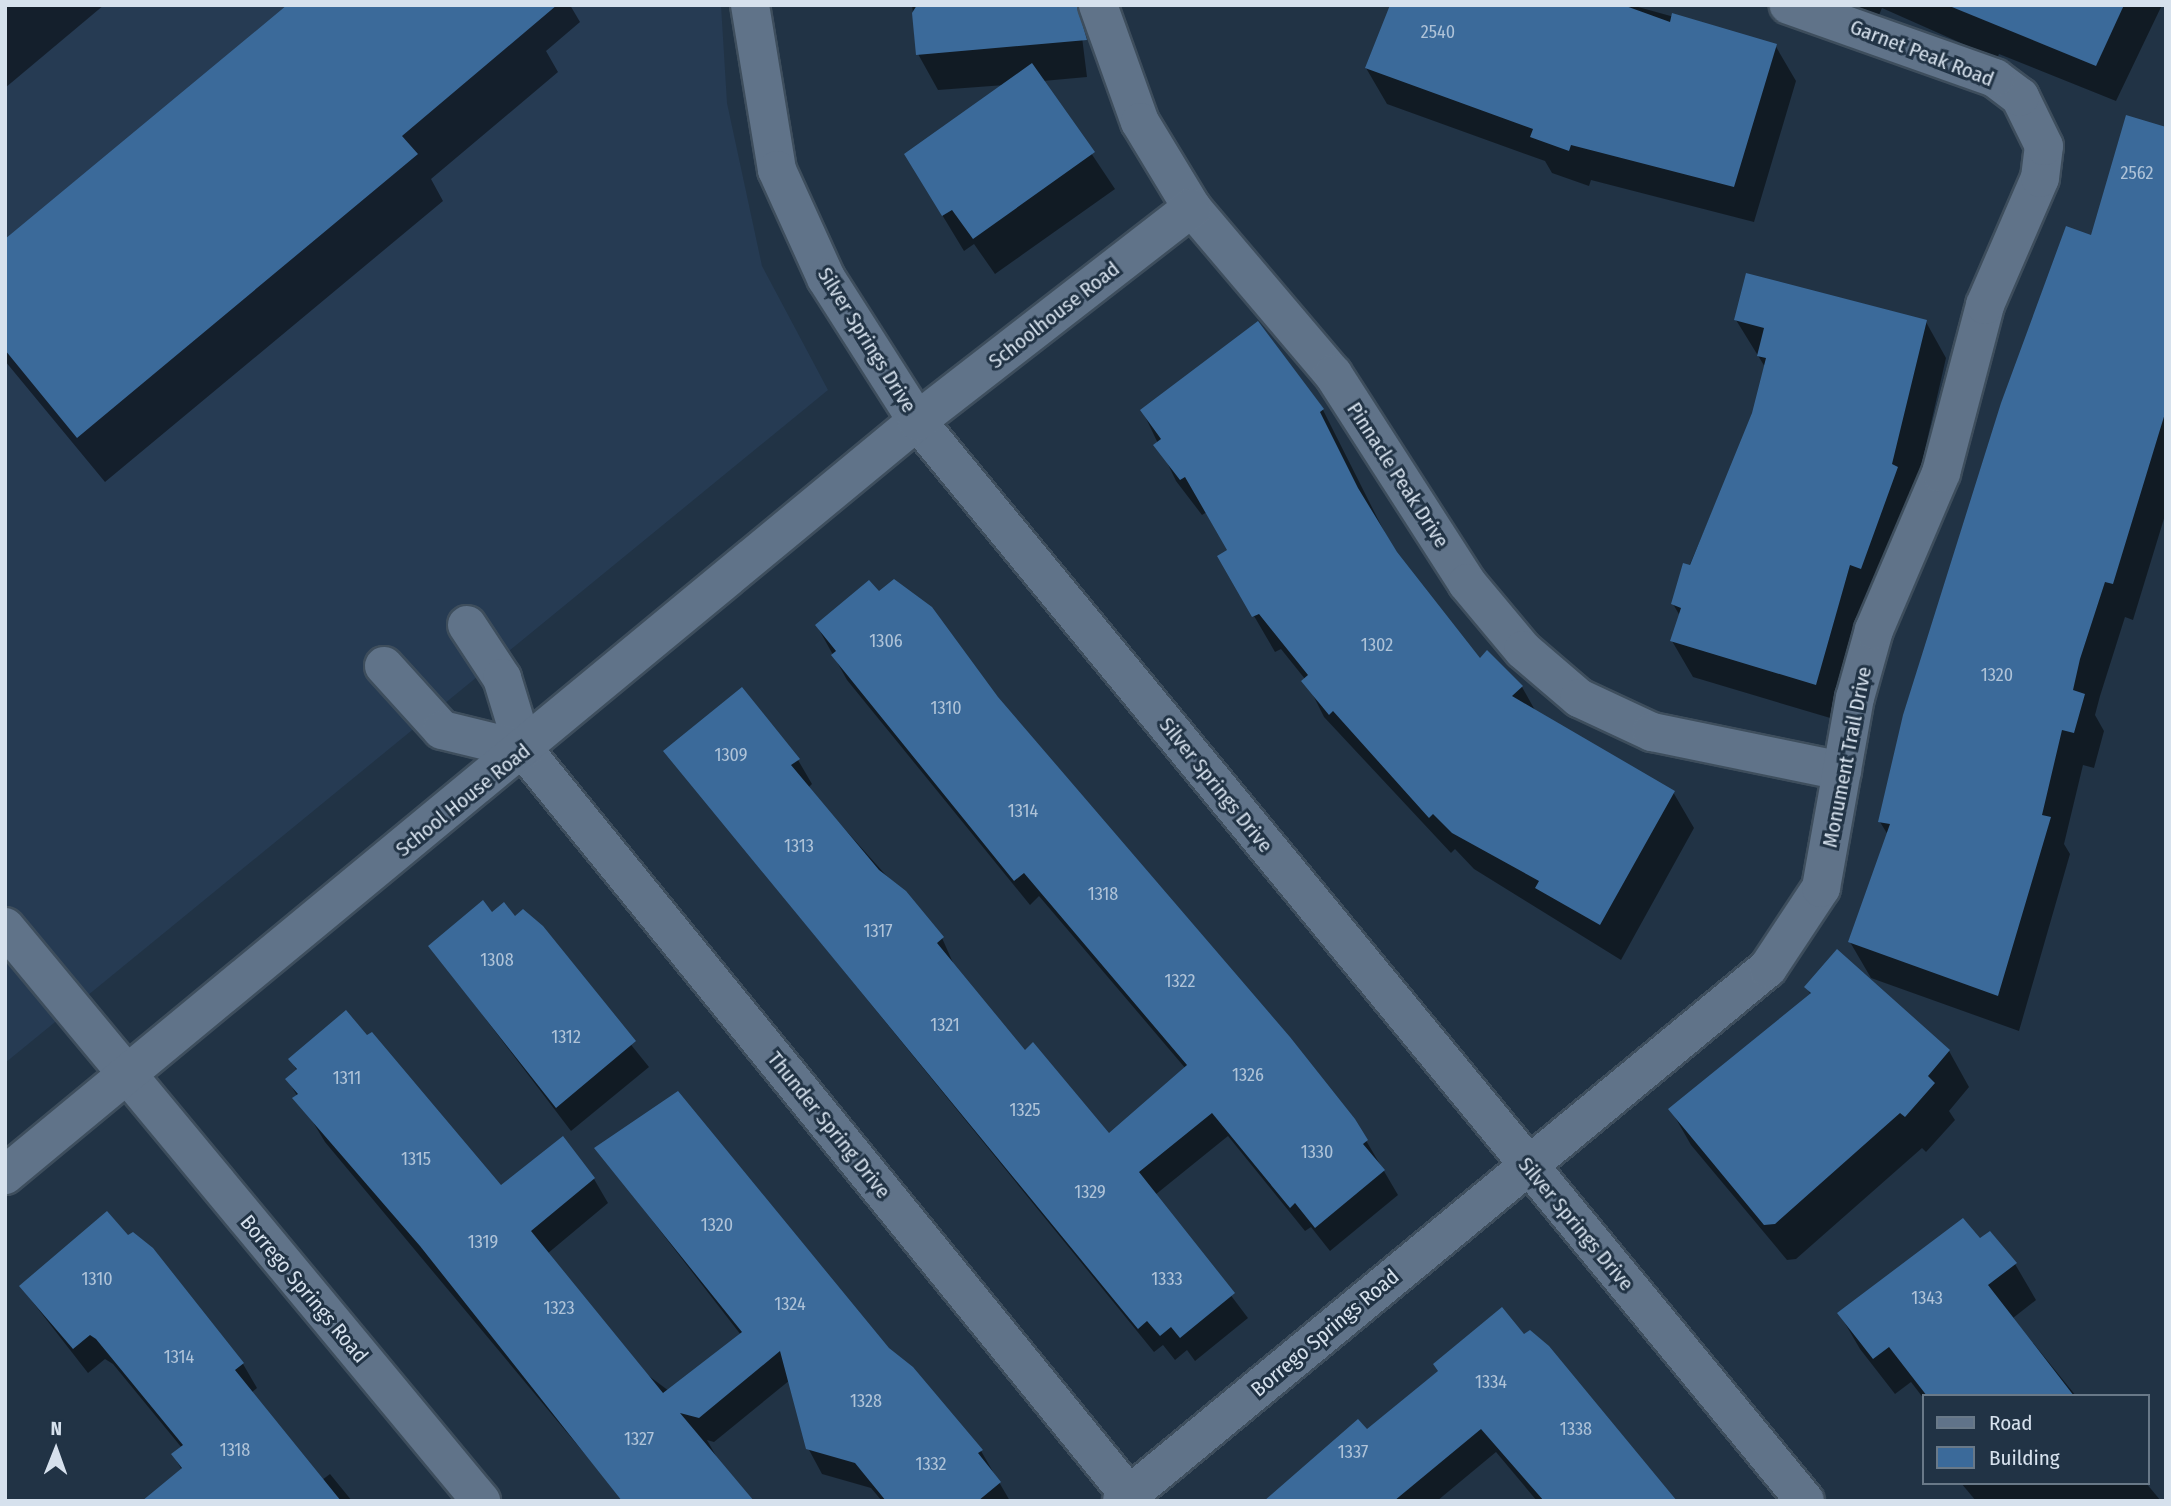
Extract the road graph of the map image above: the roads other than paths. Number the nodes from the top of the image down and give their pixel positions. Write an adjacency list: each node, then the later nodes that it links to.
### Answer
1 (750, 5): 6 (street, Silver Springs Drive)
2 (1098, 5): 5 (street, Pinnacle Peak Drive)
3 (1789, 5): 4 (street, Garnet Peak Road)
4 (2036, 125): 10 (street, Monument Trail Drive)
5 (1192, 208): 6 (street, Schoolhouse Road); 10 (street, Pinnacle Peak Drive)
6 (917, 421): 9 (street, School House Road); 13 (street, Silver Springs Drive)
7 (467, 625): 9 (street)
8 (384, 666): 9 (street)
9 (524, 750): 12 (street, School House Road); 15 (street, Thunder Spring Drive)
10 (1842, 771): 13 (street, Monument Trail Drive)
11 (5, 927): 12 (street, Borrego Springs Road)
12 (127, 1077): 14 (street, School House Road); 16 (street, Borrego Springs Road)
13 (1527, 1165): 15 (street, Borrego Springs Road); 17 (street, Silver Springs Drive)
14 (5, 1175)
15 (1129, 1499)
16 (481, 1501)
17 (1805, 1501)

